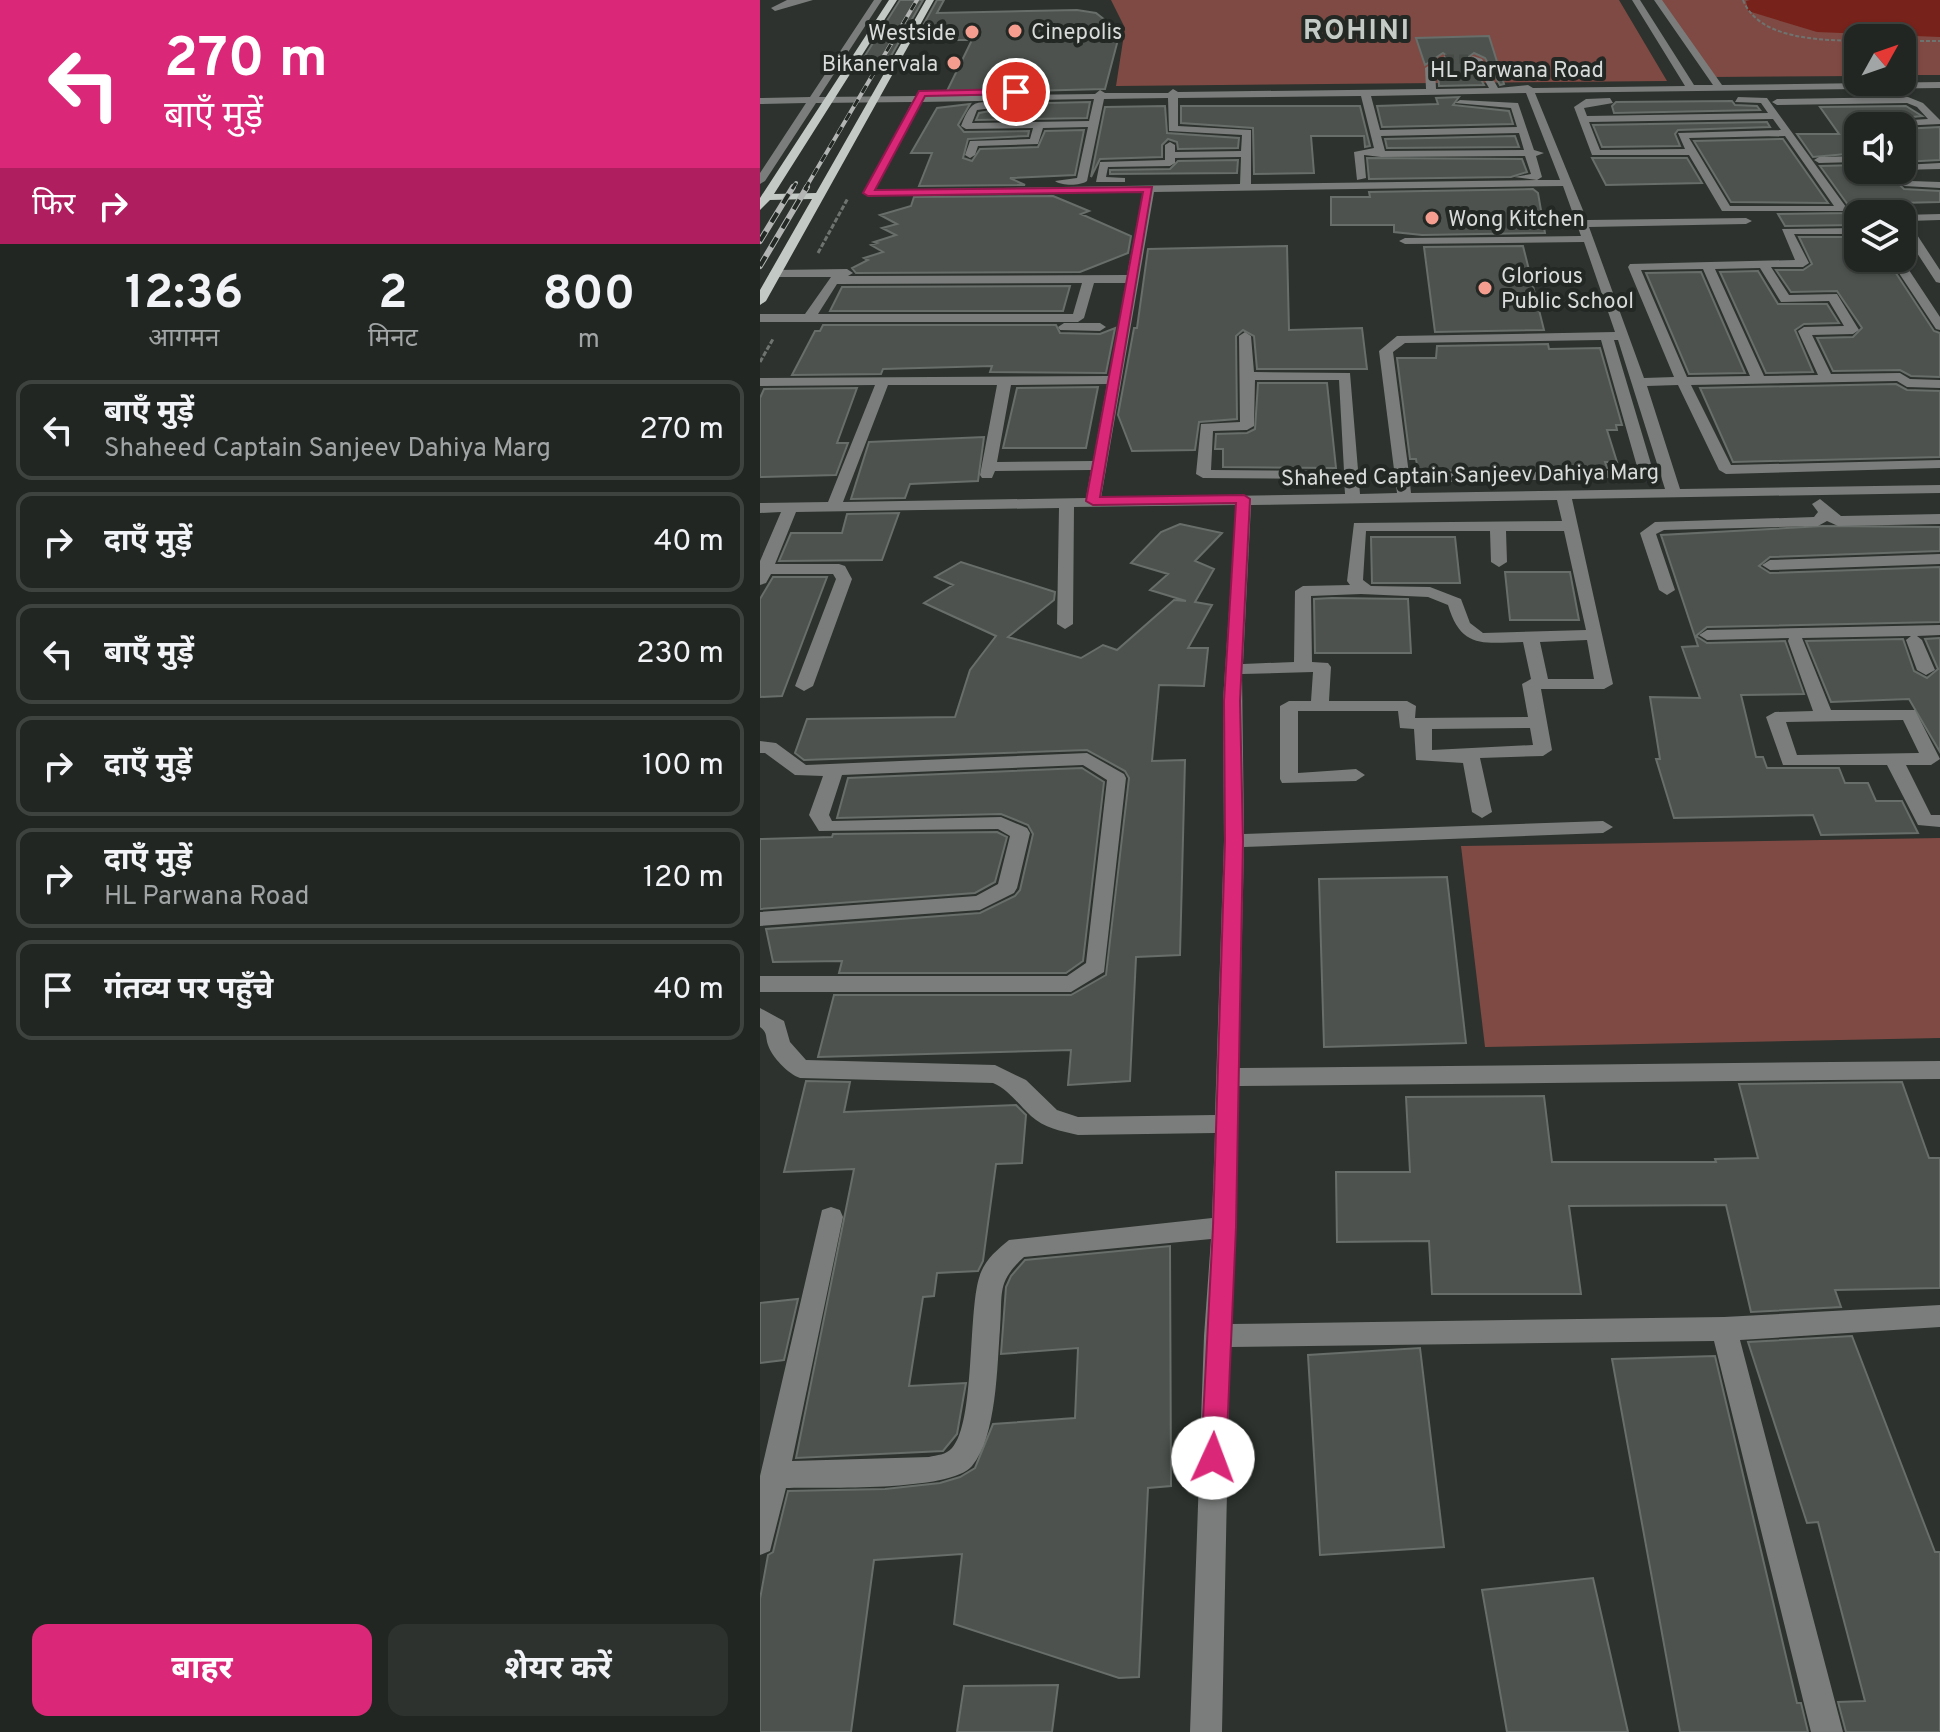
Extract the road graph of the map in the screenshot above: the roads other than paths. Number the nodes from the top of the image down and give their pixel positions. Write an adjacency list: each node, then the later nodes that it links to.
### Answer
1 (809, 0): 7 (street)
2 (878, 0): 24 (street)
3 (893, 0): 24 (main road)
4 (930, 0): 25 (main road)
5 (1636, 0): 14 (street)
6 (1658, 0): 13 (street)
7 (775, 8)
8 (1445, 59): 19 (street)
9 (1473, 59): 18 (street)
10 (1844, 81): 13 (street)
11 (1916, 81): 12 (street)
12 (1940, 82): 15 (street, HL Parwana Road)
13 (1717, 85): 14 (street, HL Parwana Road); 15 (street, HL Parwana Road)
14 (1689, 86): 16 (street); 17 (street, HL Parwana Road)
15 (1769, 87): 29 (street)
16 (1530, 88): 17 (street, HL Parwana Road); 18 (street, HL Parwana Road); 45 (street)
17 (1662, 88): 28 (street)
18 (1494, 89): 19 (street, HL Parwana Road)
19 (1431, 90): 20 (street, HL Parwana Road)
20 (1365, 91): 21 (street, HL Parwana Road); 31 (street)
21 (1173, 92): 26 (street, HL Parwana Road); 38 (street)
22 (760, 94): 24 (street, HL Parwana Road)
23 (920, 96): 25 (street, HL Parwana Road); 26 (street, HL Parwana Road); 67 (street)
24 (824, 97): 25 (street, HL Parwana Road); 27 (street, HL Parwana Road); 52 (street); 53 (main road)
25 (875, 97): 68 (main road)
26 (1097, 97): 35 (street); 37 (street)
27 (760, 101)
28 (1667, 101): 32 (street); 33 (street)
29 (1777, 102): 34 (street); 56 (street)
30 (1475, 103): 31 (street); 39 (street); 40 (street)
31 (1368, 104): 41 (street)
32 (1775, 116): 33 (street); 42 (street)
33 (1583, 119): 47 (street)
34 (1916, 123)
35 (1092, 124): 36 (street); 67 (street)
36 (1039, 125): 37 (street); 43 (street)
37 (980, 126): 43 (street)
38 (1173, 129): 49 (street); 50 (street)
39 (1521, 130): 40 (street); 48 (street)
40 (1482, 131): 41 (street)
41 (1375, 133): 44 (street)
42 (1788, 133): 47 (street); 47 (street)
43 (974, 143): 54 (street)
44 (1379, 151): 48 (street); 61 (street)
45 (1555, 152): 46 (street); 48 (street); 63 (street)
46 (1570, 152)
47 (1691, 152)
48 (1527, 153): 61 (street)
49 (1170, 154): 50 (street); 62 (street)
50 (1247, 154): 62 (street)
51 (760, 155): 52 (street)
52 (777, 155): 53 (street); 60 (street)
53 (794, 155): 70 (main road)
54 (970, 155)
55 (1844, 159): 56 (street)
56 (1819, 160): 69 (street)
57 (1940, 166): 58 (street)
58 (1916, 167)
59 (1320, 178): 62 (street)
60 (760, 181)
61 (1361, 182): 62 (street); 63 (street)
62 (1245, 183): 66 (street)
63 (1566, 183): 74 (street)
64 (1908, 184): 65 (street)
65 (1940, 185)
66 (1149, 189): 67 (street); 85 (street)
67 (1011, 191)
68 (819, 196): 70 (main road); 83 (main road)
69 (1847, 200)
70 (763, 202)
71 (1844, 215): 74 (street)
72 (1940, 217): 73 (street)
73 (1916, 218)
74 (1580, 224): 76 (street)
75 (1844, 231): 79 (street)
76 (1586, 239): 77 (street); 97 (street)
77 (1405, 241)
78 (1916, 241): 86 (street)
79 (1764, 265): 80 (street); 99 (street)
80 (1708, 266): 102 (street); 103 (street)
81 (1904, 272): 87 (street)
82 (1113, 273): 83 (street)
83 (775, 274): 89 (main road)
84 (1089, 278): 85 (street); 91 (street); 91 (street)
85 (1133, 279): 101 (street)
86 (1940, 279)
87 (1922, 299): 88 (street); 92 (street)
88 (1940, 299)
89 (760, 301)
90 (760, 318): 91 (street)
91 (809, 318)
92 (1940, 326)
93 (1100, 327): 94 (street)
94 (760, 328)
95 (1245, 336): 98 (street)
96 (1606, 336): 97 (street); 111 (street); 111 (street)
97 (1623, 336): 106 (street)
98 (1248, 376): 110 (street); 110 (street)
99 (1827, 379): 103 (street); 107 (street)
100 (1005, 380): 101 (street); 104 (street); 109 (street)
101 (1115, 380): 109 (street)
102 (1682, 380): 103 (street); 106 (street); 108 (street)
103 (1759, 380)
104 (883, 381): 105 (street); 121 (street)
105 (760, 382)
106 (1640, 382): 114 (street)
107 (1940, 384)
108 (1940, 464)
109 (1099, 465): 119 (street)
110 (1351, 475): 116 (street)
111 (1402, 479): 117 (street)
112 (1940, 489): 113 (street, Shaheed Captain Sanjeev Dahiya Marg)
113 (1813, 491): 114 (street, Shaheed Captain Sanjeev Dahiya Marg); 124 (street)
114 (1674, 493): 115 (street, Shaheed Captain Sanjeev Dahiya Marg)
115 (1563, 494): 117 (street, Shaheed Captain Sanjeev Dahiya Marg); 127 (street)
116 (1353, 497): 117 (street, Shaheed Captain Sanjeev Dahiya Marg); 118 (street, Shaheed Captain Sanjeev Dahiya Marg)
117 (1405, 497)
118 (1244, 499): 119 (street, Shaheed Captain Sanjeev Dahiya Marg); 142 (street)
119 (1093, 501): 120 (street, Shaheed Captain Sanjeev Dahiya Marg)
120 (1067, 502): 121 (street, Shaheed Captain Sanjeev Dahiya Marg); 134 (street)
121 (834, 506): 122 (street, Shaheed Captain Sanjeev Dahiya Marg)
122 (791, 507): 123 (street, Shaheed Captain Sanjeev Dahiya Marg); 131 (street)
123 (760, 508)
124 (1826, 513): 125 (street); 133 (street)
125 (1940, 519)
126 (1498, 526): 127 (street); 129 (street); 132 (street)
127 (1569, 526): 136 (street)
128 (1940, 559): 130 (street)
129 (1499, 562)
130 (1770, 565)
131 (762, 573): 145 (street)
132 (1365, 589): 137 (street); 141 (street)
133 (1667, 590)
134 (1065, 624)
135 (1940, 630): 140 (street)
136 (1595, 635): 137 (street); 144 (street)
137 (1530, 637): 144 (street)
138 (1914, 640): 139 (street); 140 (street); 143 (street)
139 (1940, 640)
140 (1796, 641): 147 (street)
141 (1303, 668): 142 (street); 146 (street)
142 (1234, 669): 159 (street)
143 (1926, 670)
144 (1541, 684): 148 (street)
145 (804, 686)
146 (1320, 706): 149 (street); 155 (street)
147 (1824, 716): 152 (street); 153 (street)
148 (1539, 722): 149 (street); 151 (street)
149 (1423, 723): 151 (street)
150 (760, 747): 154 (street)
151 (1471, 757): 156 (street)
152 (1893, 758): 153 (street); 157 (street)
153 (1935, 758)
154 (834, 770): 160 (street); 161 (street)
155 (1356, 775)
156 (1482, 812)
157 (1940, 821)
158 (1603, 827): 159 (street)
159 (1234, 841): 164 (street)
160 (760, 919)
161 (760, 984)
162 (760, 1016): 165 (street)
163 (1940, 1070): 164 (street)
164 (1226, 1077): 165 (street)
165 (1225, 1124): 167 (street)
166 (831, 1217): 171 (street)
167 (1224, 1227): 170 (street); 171 (street)
168 (1940, 1316): 169 (street)
169 (1724, 1329): 170 (street); 174 (street)
170 (1217, 1336): 173 (street)
171 (776, 1475): 172 (street)
172 (760, 1541)
173 (1206, 1732)
174 (1827, 1732)

